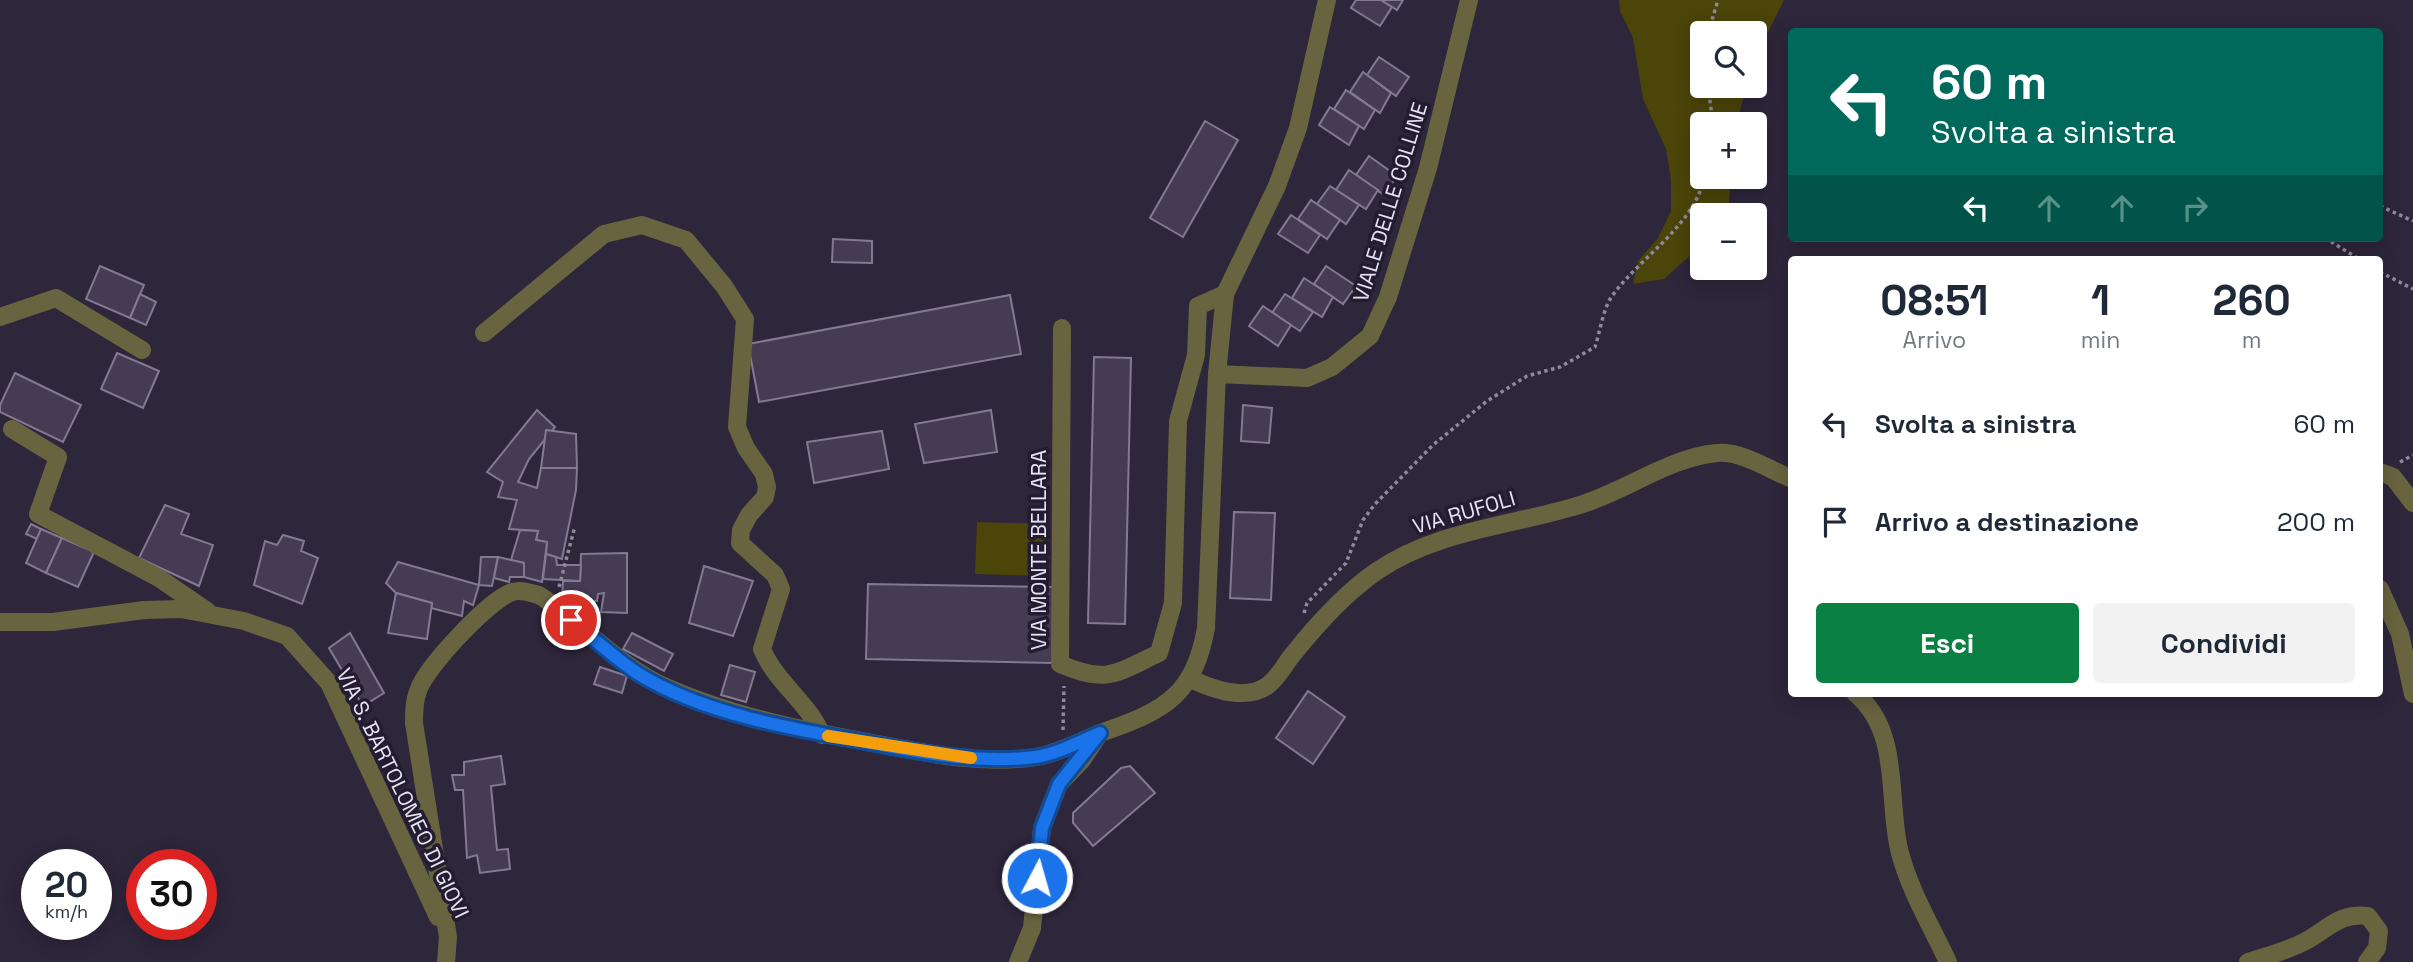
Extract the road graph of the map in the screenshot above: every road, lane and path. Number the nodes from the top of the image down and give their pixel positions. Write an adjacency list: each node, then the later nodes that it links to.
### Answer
1 (1327, 0): 12 (street)
2 (1469, 0): 17 (street, VIALE DELLE COLLINE)
3 (1718, 0): 4 (path)
4 (1712, 21)
5 (1702, 189): 26 (path)
6 (2383, 207): 7 (path)
7 (2413, 220)
8 (2331, 242): 9 (path)
9 (2354, 256)
10 (2383, 274): 11 (path)
11 (2413, 289)
12 (1225, 294): 17 (street); 28 (street, VIA MONTE BELLARA)
13 (0, 317): 16 (street)
14 (1062, 328): 28 (street, VIA MONTE BELLARA)
15 (484, 333): 33 (street)
16 (142, 350)
17 (1217, 374): 29 (street)
18 (12, 429): 25 (street)
19 (2383, 473): 21 (street)
20 (1788, 477): 29 (street, VIA RUFOLI)
21 (2413, 503)
22 (575, 526): 24 (path)
23 (2383, 596): 30 (street)
24 (554, 606): 33 (street); 35 (street)
25 (212, 615): 27 (street, VIA S. BARTOLOMEO DI GIOVI); 35 (street, VIA S. BARTOLOMEO DI GIOVI)
26 (1303, 616)
27 (0, 622)
28 (1064, 666): 34 (path)
29 (1191, 679): 32 (street)
30 (2413, 694)
31 (1859, 697): 38 (street)
32 (1100, 733): 34 (street); 37 (street)
33 (822, 735): 34 (street)
34 (1063, 749)
35 (448, 937): 36 (street)
36 (446, 962)
37 (1018, 962)
38 (1948, 962)
39 (2248, 962): 40 (street)
40 (2367, 962)

